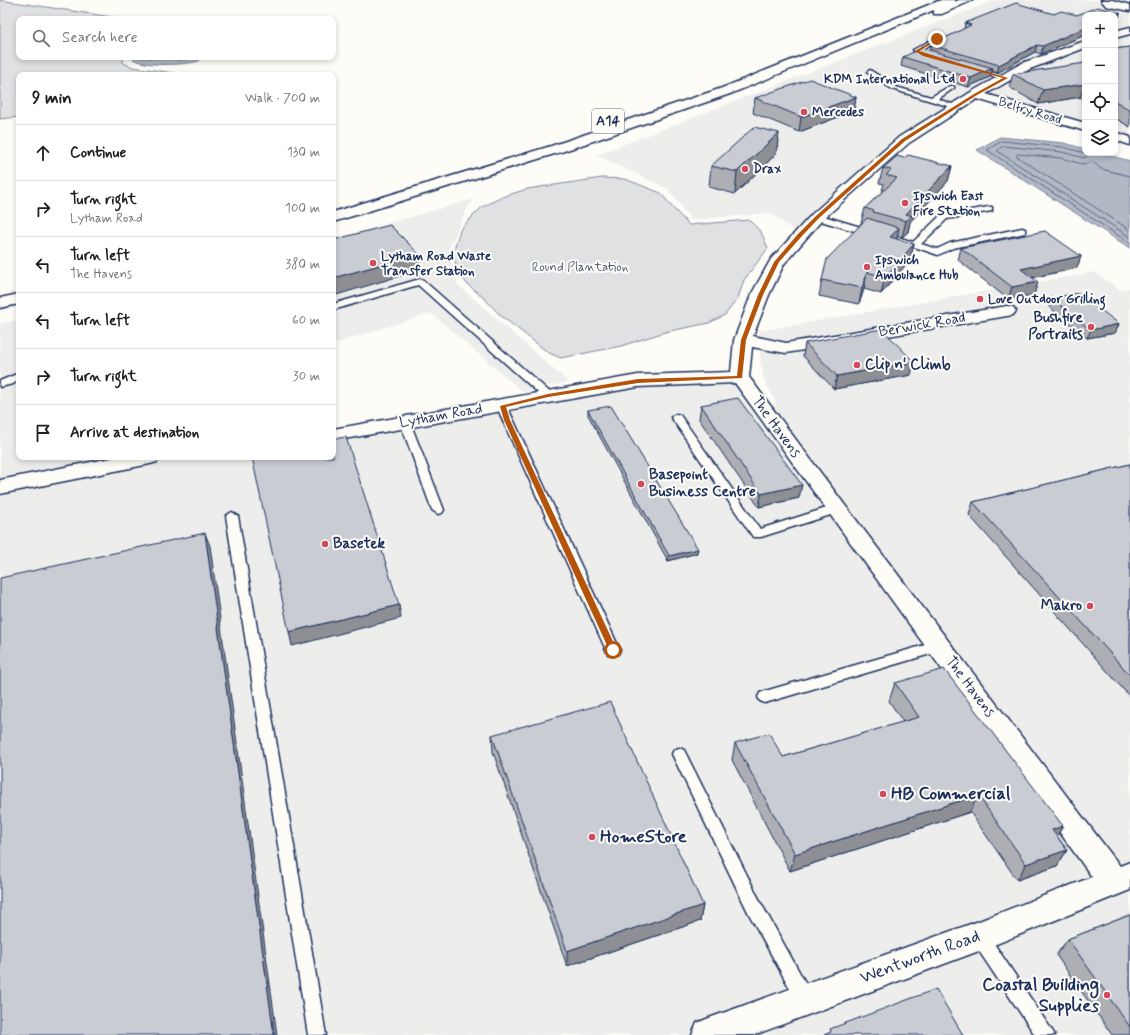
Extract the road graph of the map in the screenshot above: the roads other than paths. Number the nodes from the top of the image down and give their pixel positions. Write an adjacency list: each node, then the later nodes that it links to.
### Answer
1 (926, 0): 22 (main road, A14)
2 (950, 0): 9 (main road, A14)
3 (968, 0): 9 (main road, A14)
4 (1106, 0): 5 (main road)
5 (1130, 8)
6 (1130, 30): 7 (main road)
7 (1118, 34)
8 (937, 39): 11 (lane)
9 (844, 44): 24 (main road, A14)
10 (1082, 45): 14 (main road)
11 (937, 58)
12 (970, 68): 14 (lane)
13 (870, 72): 17 (lane)
14 (1006, 78): 16 (main road)
15 (952, 87): 17 (lane)
16 (976, 95): 18 (main road); 19 (main road, Belfry Road)
17 (932, 100): 18 (lane)
18 (956, 107): 25 (main road)
19 (1082, 126)
20 (1118, 137): 21 (main road)
21 (1130, 141)
22 (336, 203)
23 (989, 209): 27 (lane)
24 (336, 216)
25 (817, 217): 27 (lane); 34 (main road)
26 (1022, 231): 27 (lane)
27 (915, 245)
28 (16, 285): 29 (main road)
29 (0, 289)
30 (16, 300): 31 (main road)
31 (0, 304)
32 (336, 306): 38 (lane)
33 (1007, 311): 34 (main road, Berwick Road)
34 (743, 340): 35 (main road)
35 (740, 377): 38 (main road, Lytham Road); 46 (main road, The Havens)
36 (16, 378): 37 (lane)
37 (0, 384)
38 (548, 396): 39 (main road, Lytham Road)
39 (502, 406): 41 (main road, Lytham Road); 49 (lane)
40 (676, 417): 46 (lane)
41 (405, 422): 42 (main road, Lytham Road); 45 (lane)
42 (336, 434)
43 (135, 460): 44 (main road)
44 (0, 487)
45 (438, 510)
46 (836, 510): 48 (main road, The Havens)
47 (232, 516): 55 (lane)
48 (939, 646): 50 (lane); 52 (main road, The Havens)
49 (613, 650)
50 (765, 697)
51 (679, 754): 54 (lane)
52 (1122, 879): 53 (main road, Wentworth Road)
53 (979, 936): 54 (main road, Wentworth Road); 57 (lane)
54 (805, 999): 56 (main road, Wentworth Road)
55 (316, 1035)
56 (709, 1035)
57 (1046, 1035)

